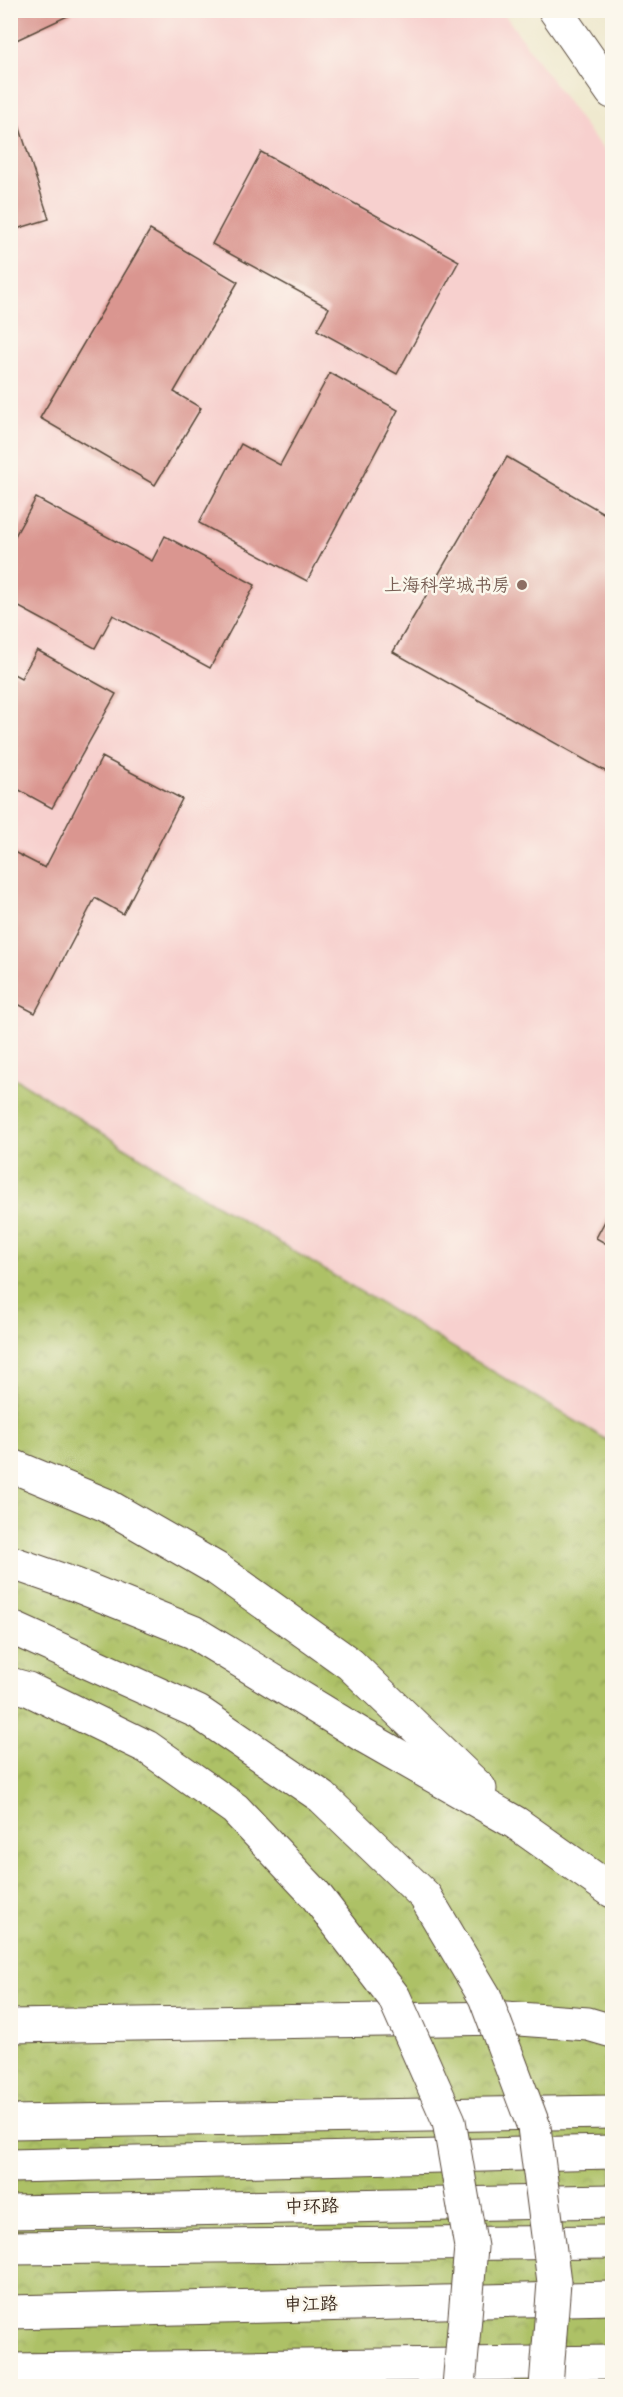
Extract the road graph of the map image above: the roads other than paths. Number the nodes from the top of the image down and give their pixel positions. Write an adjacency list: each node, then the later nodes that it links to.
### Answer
1 (555, 10): 4 (main road)
2 (582, 10): 3 (main road)
3 (612, 54)
4 (612, 92)
5 (10, 1465): 9 (main road)
6 (10, 1562): 9 (main road)
7 (10, 1627): 26 (main road, bridge)
8 (10, 1684): 25 (main road, bridge)
9 (516, 1823): 10 (main road)
10 (612, 1891)
11 (10, 2026): 12 (main road)
12 (612, 2031)
13 (612, 2112): 14 (main road, bridge)
14 (10, 2122)
15 (612, 2152): 16 (main road)
16 (10, 2166)
17 (612, 2201): 18 (main road, 中环路, bridge)
18 (10, 2212)
19 (612, 2242): 20 (main road, 中环路, bridge)
20 (10, 2248)
21 (612, 2298): 22 (main road, 申江路)
22 (10, 2312)
23 (612, 2362): 24 (main road, bridge)
24 (10, 2370)
25 (459, 2386)
26 (546, 2386)

